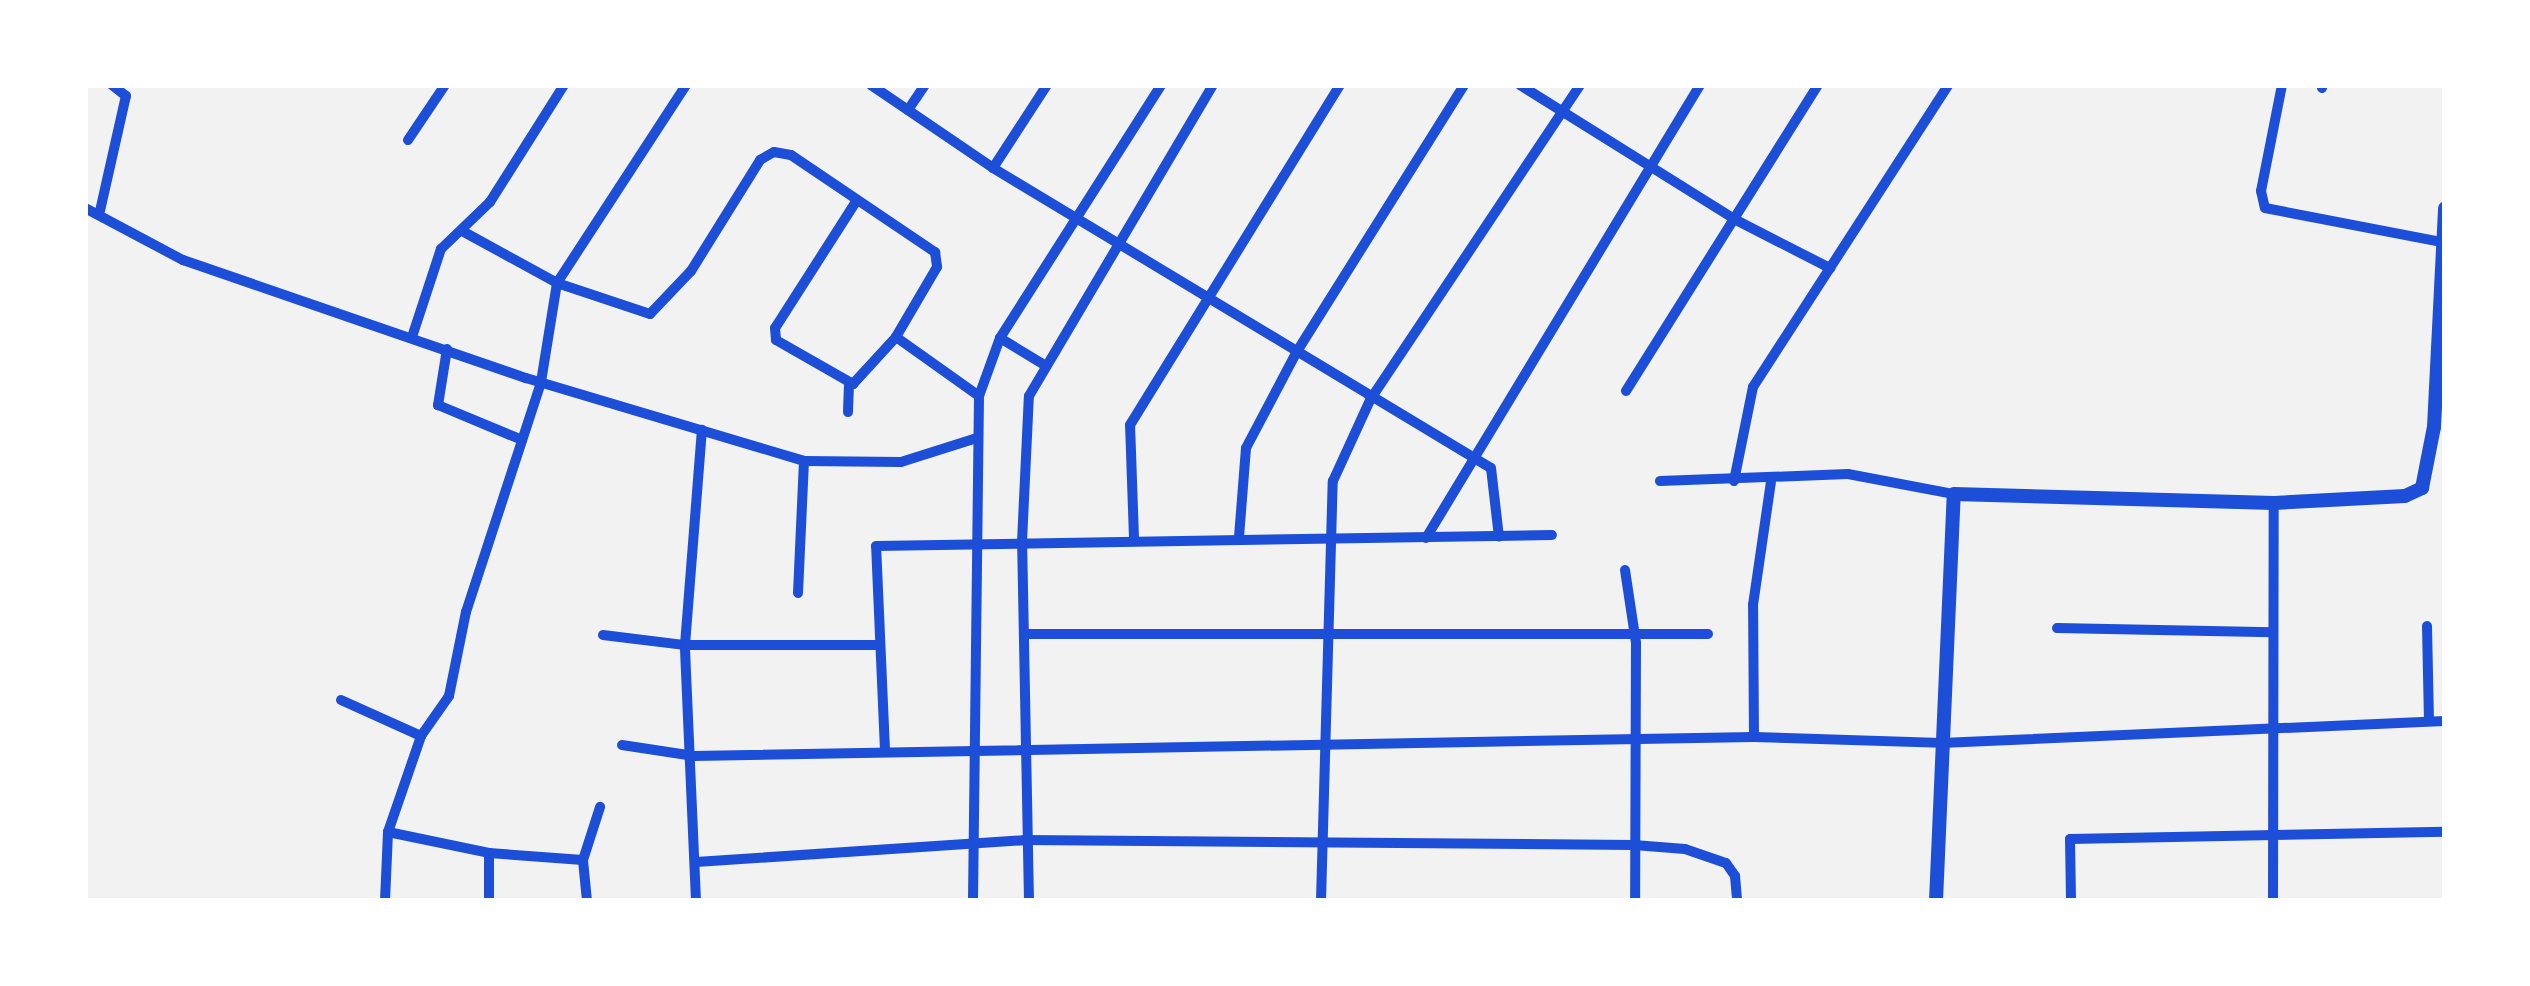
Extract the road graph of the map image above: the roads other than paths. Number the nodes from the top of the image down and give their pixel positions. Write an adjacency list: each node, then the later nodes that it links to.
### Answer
1 (112, 85): 26 (street)
2 (445, 85): 20 (street)
3 (564, 85): 29 (street)
4 (686, 85): 33 (street)
5 (871, 85): 18 (street)
6 (924, 85): 18 (street)
7 (1047, 85): 22 (street)
8 (1161, 85): 27 (street)
9 (1212, 85): 30 (street)
10 (1340, 85): 34 (street)
11 (1464, 85): 40 (street)
12 (1520, 85): 19 (street)
13 (1580, 85): 19 (street)
14 (1700, 85): 21 (street)
15 (1818, 85): 28 (street)
16 (1948, 85): 32 (street)
17 (2282, 85): 31 (street)
18 (908, 110): 22 (street)
19 (1565, 113): 21 (street); 46 (street)
20 (408, 140)
21 (1652, 166): 28 (street); 52 (street)
22 (992, 168): 27 (street)
23 (857, 200): 33 (street); 36 (street); 43 (street)
24 (85, 208): 26 (street)
25 (2445, 208): 31 (street)
26 (100, 211): 35 (street)
27 (1078, 220): 30 (street); 38 (street)
28 (1736, 220): 32 (street); 44 (street)
29 (464, 232): 33 (street); 35 (street)
30 (1116, 241): 34 (street); 41 (street)
31 (2441, 242): 37 (street)
32 (1830, 268): 55 (street)
33 (557, 283): 42 (street)
34 (1207, 297): 40 (street); 62 (street)
35 (412, 337): 39 (street)
36 (896, 337): 43 (street); 45 (street)
37 (2440, 337): 48 (street)
38 (1001, 338): 41 (street); 45 (street)
39 (447, 350): 42 (street); 51 (street)
40 (1296, 352): 46 (street); 60 (street)
41 (1045, 364): 65 (street)
42 (541, 382): 49 (street); 51 (street)
43 (849, 382): 47 (street)
44 (1626, 392)
45 (979, 396): 50 (street)
46 (1370, 400): 52 (street); 63 (street)
47 (848, 412)
48 (2439, 427): 58 (street)
49 (702, 430): 53 (street); 77 (street)
50 (974, 439): 53 (street); 66 (street)
51 (522, 440): 83 (street)
52 (1469, 458): 61 (street); 64 (street)
53 (804, 460): 68 (street)
54 (1660, 481): 55 (street)
55 (1734, 481): 56 (street)
56 (1771, 482): 57 (street); 84 (street)
57 (1954, 494): 58 (street); 86 (street)
58 (2274, 503): 71 (street)
59 (1552, 535): 61 (street)
60 (1239, 537): 62 (street); 63 (street)
61 (1498, 537): 64 (street)
62 (1134, 538): 65 (street)
63 (1336, 538): 64 (street); 76 (street)
64 (1426, 538)
65 (1022, 542): 66 (street); 72 (street)
66 (974, 545): 78 (street); 90 (street)
67 (1625, 570): 75 (street)
68 (798, 594)
69 (2427, 626): 80 (street)
70 (2056, 628): 71 (street)
71 (2272, 632): 82 (street)
72 (1024, 634): 76 (street); 89 (street)
73 (1708, 634): 75 (street)
74 (602, 636): 77 (street)
75 (1632, 637): 76 (street); 85 (street)
76 (1327, 639): 88 (street)
77 (686, 645): 78 (street); 92 (street)
78 (878, 645): 91 (street)
79 (341, 700): 83 (street)
80 (2429, 721): 81 (street); 82 (street)
81 (2445, 721)
82 (2271, 732): 86 (street); 96 (street)
83 (421, 736): 94 (street)
84 (1754, 737): 85 (street); 86 (street)
85 (1636, 740): 88 (street); 100 (street)
86 (1941, 744): 113 (street)
87 (622, 745): 92 (street)
88 (1320, 745): 89 (street); 98 (street)
89 (1026, 746): 90 (street); 97 (street)
90 (976, 748): 91 (street); 99 (street)
91 (885, 750): 92 (street)
92 (694, 756): 103 (street)
93 (600, 806): 102 (street)
94 (388, 832): 101 (street); 104 (street)
95 (2445, 832): 96 (street)
96 (2274, 835): 114 (street); 115 (street)
97 (1024, 840): 98 (street); 99 (street); 109 (street)
98 (1318, 842): 100 (street); 110 (street)
99 (974, 844): 103 (street); 108 (street)
100 (1634, 844): 111 (street); 112 (street)
101 (489, 853): 102 (street); 105 (street)
102 (582, 860): 106 (street)
103 (696, 862): 107 (street)
104 (385, 901)
105 (489, 901)
106 (588, 901)
107 (696, 901)
108 (973, 901)
109 (1029, 901)
110 (1321, 901)
111 (1635, 901)
112 (1737, 901)
113 (1936, 901)
114 (2071, 901)
115 (2274, 901)

